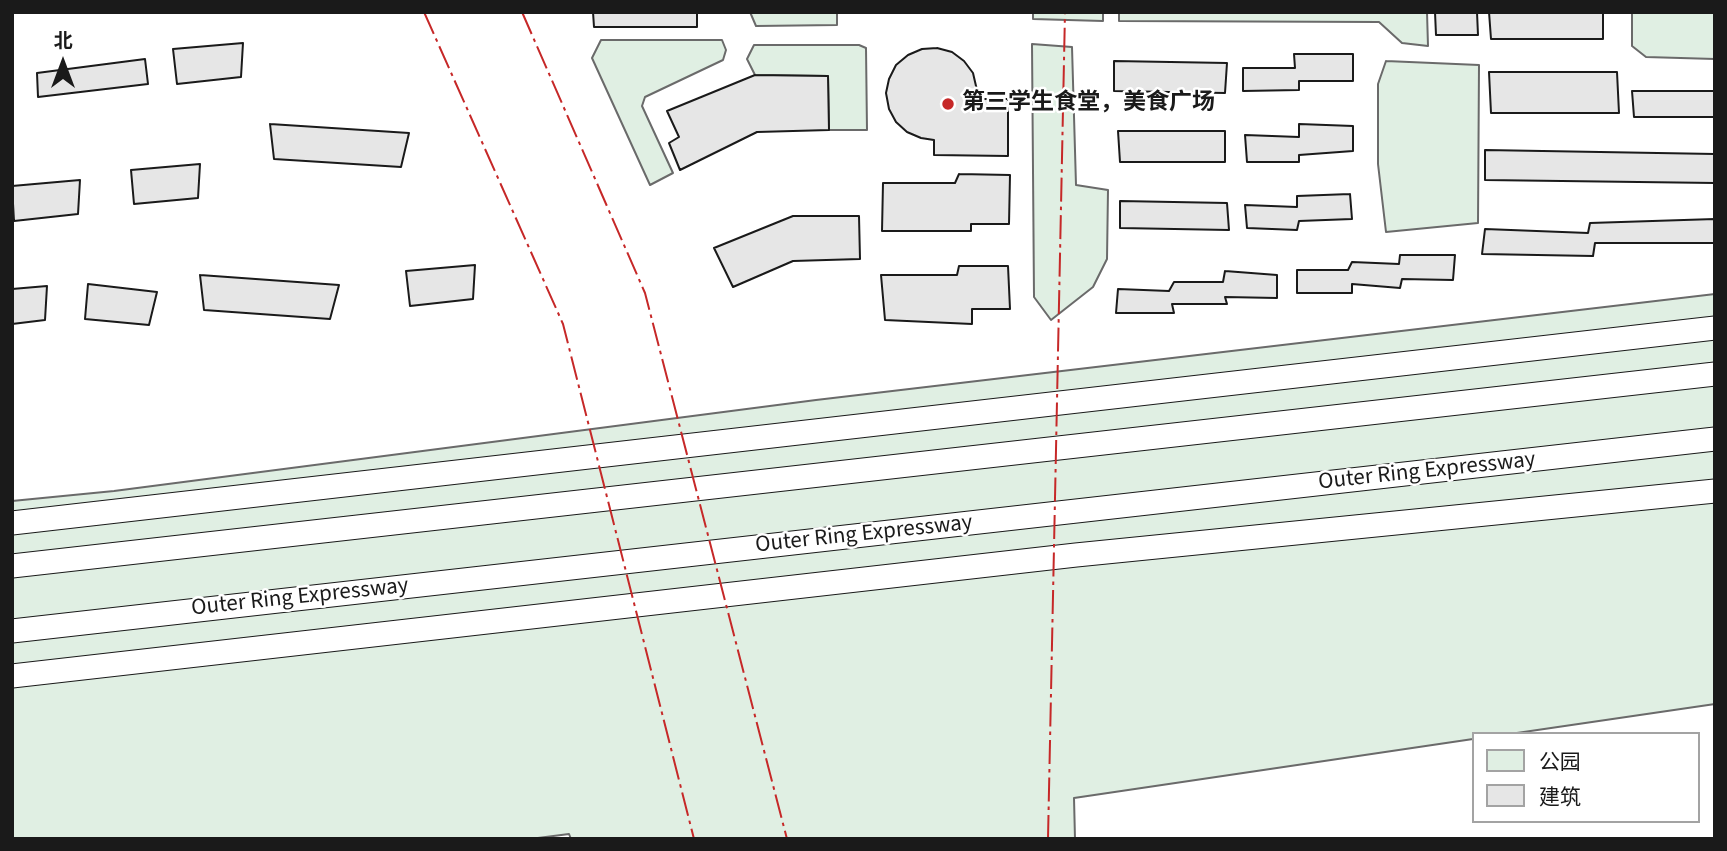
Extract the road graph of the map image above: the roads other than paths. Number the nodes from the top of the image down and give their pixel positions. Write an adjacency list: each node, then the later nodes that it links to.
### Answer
1 (1715, 328): 5 (highway)
2 (1715, 374): 6 (highway)
3 (1715, 439): 7 (highway, Outer Ring Expressway)
4 (1715, 491): 8 (highway)
5 (12, 523)
6 (12, 566)
7 (12, 631)
8 (12, 676)

